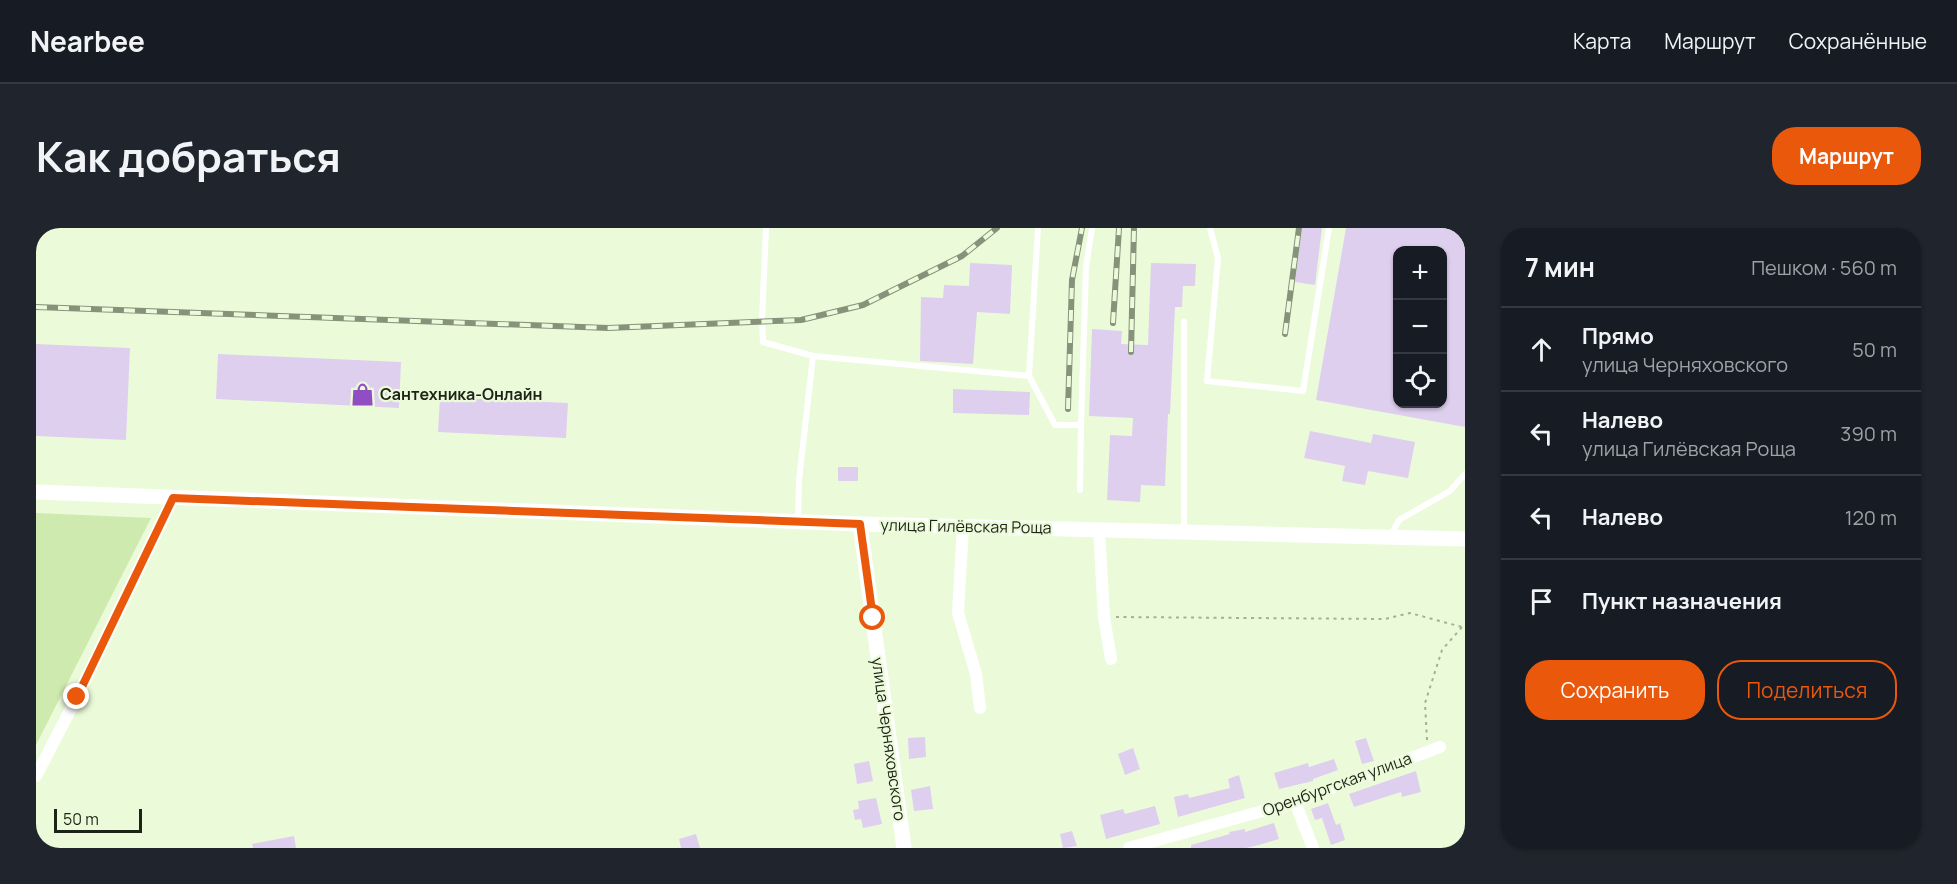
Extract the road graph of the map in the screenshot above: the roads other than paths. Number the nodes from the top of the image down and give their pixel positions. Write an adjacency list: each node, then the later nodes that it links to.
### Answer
1 (766, 228): 7 (lane)
2 (1038, 228): 8 (lane)
3 (1092, 228): 9 (lane)
4 (1210, 228): 5 (lane)
5 (1329, 228)
6 (1184, 322): 18 (lane)
7 (813, 356): 8 (lane); 14 (lane)
8 (1029, 376): 9 (lane)
9 (1081, 425): 11 (lane)
10 (1465, 474): 19 (lane)
11 (1080, 490)
12 (36, 492): 13 (street, улица Гилёвская Роща)
13 (173, 498): 14 (street, улица Гилёвская Роща); 24 (street)
14 (798, 520): 15 (street, улица Гилёвская Роща)
15 (860, 524): 16 (street, улица Гилёвская Роща); 26 (street, улица Черняховского)
16 (963, 526): 17 (street, улица Гилёвская Роща); 22 (street)
17 (1099, 530): 18 (street, улица Гилёвская Роща); 21 (street)
18 (1184, 532): 19 (street, улица Гилёвская Роща)
19 (1389, 537): 20 (street, улица Гилёвская Роща)
20 (1465, 539)
21 (1111, 659)
22 (980, 708)
23 (1434, 749): 25 (street, Оренбургская улица)
24 (36, 776)
25 (1295, 802): 27 (street, Оренбургская улица); 28 (street)
26 (904, 848)
27 (1129, 848)
28 (1313, 848)

